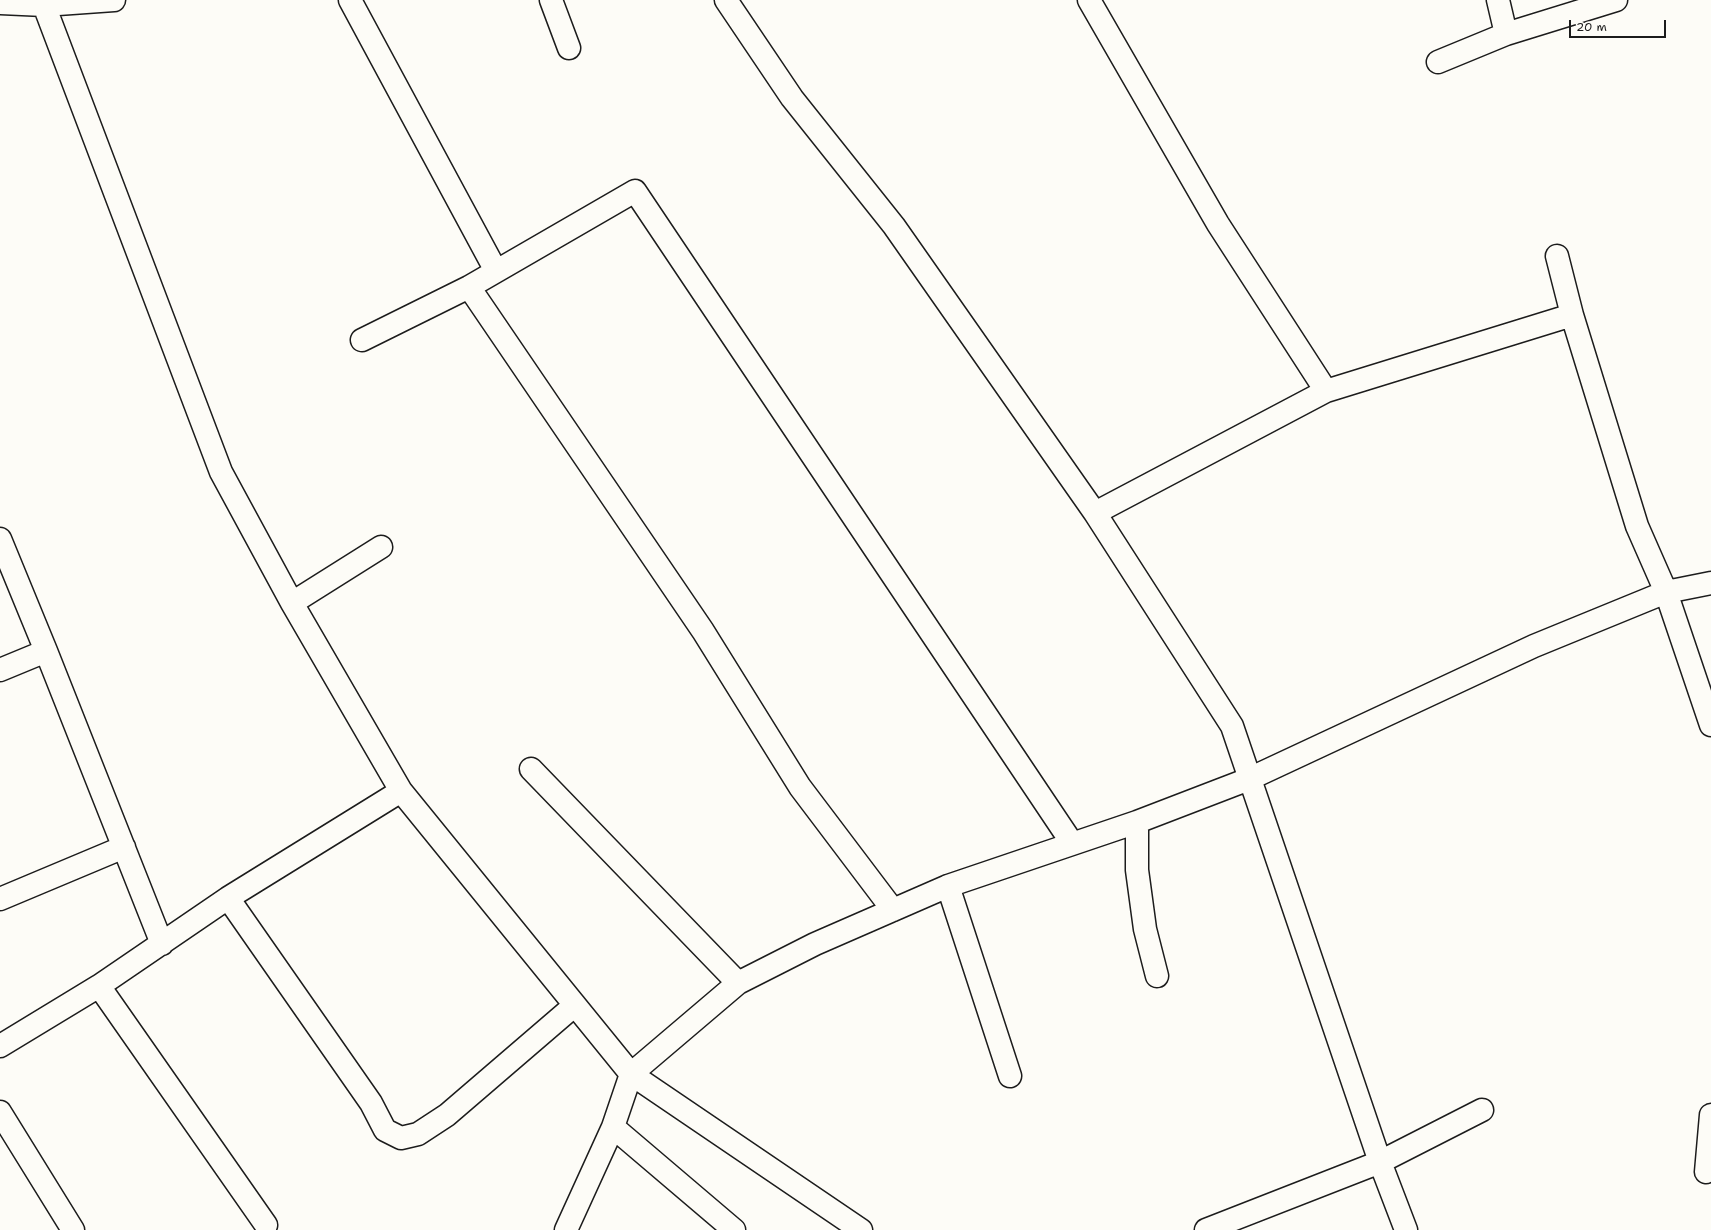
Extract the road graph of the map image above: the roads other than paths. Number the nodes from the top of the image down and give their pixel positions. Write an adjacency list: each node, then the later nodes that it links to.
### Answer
1 (114, 0): 9 (street)
2 (350, 0): 14 (street)
3 (550, 0): 11 (street)
4 (726, 0): 19 (street)
5 (1089, 0): 18 (street)
6 (1498, 0): 10 (street)
7 (1616, 0): 10 (street)
8 (0, 3): 9 (street)
9 (44, 5): 24 (street)
10 (1506, 34): 12 (street)
11 (569, 48)
12 (1438, 62)
13 (1557, 256): 16 (street)
14 (496, 271): 15 (street); 32 (street)
15 (469, 287): 17 (street); 37 (street)
16 (1572, 314): 18 (street); 23 (street)
17 (362, 340)
18 (1326, 391): 19 (street)
19 (1095, 513): 29 (street)
20 (0, 539): 25 (street)
21 (381, 547): 24 (street)
22 (1711, 583): 23 (street)
23 (1666, 592): 27 (street); 29 (street)
24 (292, 603): 30 (street)
25 (46, 651): 26 (street); 33 (street)
26 (0, 670)
27 (1711, 725)
28 (531, 769): 40 (street)
29 (1249, 779): 31 (street); 50 (street)
30 (401, 791): 35 (street); 42 (street)
31 (1137, 822): 32 (street); 39 (street)
32 (1072, 843): 34 (street)
33 (124, 847): 36 (street); 38 (street)
34 (948, 886): 37 (street); 45 (street)
35 (228, 898): 38 (street); 42 (street)
36 (0, 899)
37 (893, 910): 40 (street)
38 (162, 944): 41 (street)
39 (1157, 976)
40 (738, 983): 44 (street)
41 (99, 986): 43 (street); 52 (street)
42 (575, 1005): 44 (street)
43 (0, 1046)
44 (631, 1074): 49 (street); 56 (street)
45 (1010, 1076)
46 (1482, 1110): 50 (street)
47 (0, 1112): 53 (street)
48 (1711, 1115): 51 (street)
49 (613, 1127): 54 (street); 55 (street)
50 (1380, 1162): 57 (street); 58 (street)
51 (1706, 1172)
52 (266, 1225)
53 (73, 1230)
54 (566, 1230)
55 (734, 1230)
56 (860, 1230)
57 (1206, 1230)
58 (1406, 1230)

